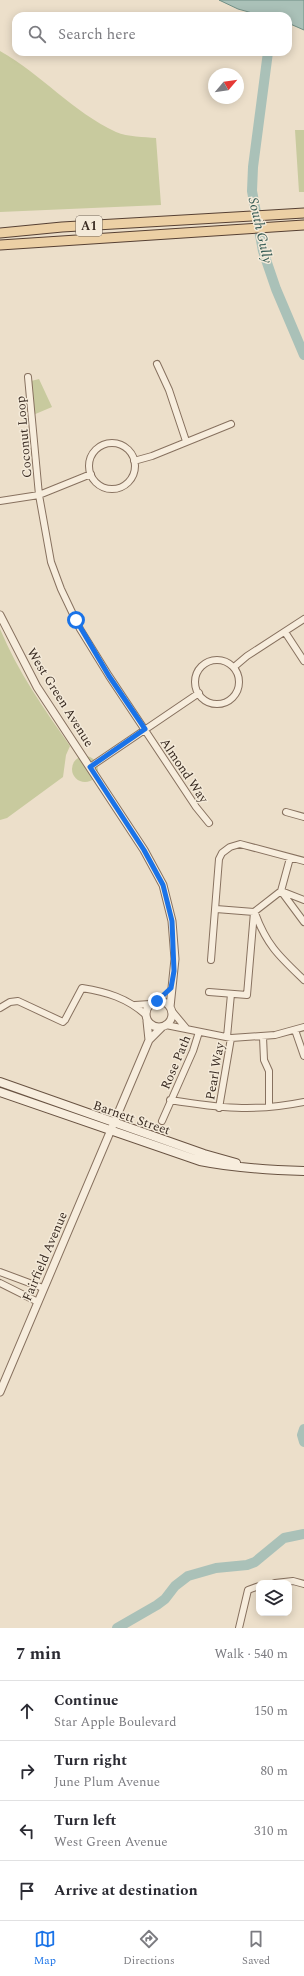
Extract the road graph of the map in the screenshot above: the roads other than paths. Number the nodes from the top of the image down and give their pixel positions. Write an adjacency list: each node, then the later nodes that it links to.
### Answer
1 (304, 213): 3 (main road, A1)
2 (304, 225): 4 (main road, A1)
3 (0, 233)
4 (0, 245)
5 (157, 364): 8 (street)
6 (28, 377): 11 (street, Coconut Loop)
7 (231, 424): 8 (street)
8 (186, 441): 9 (street)
9 (134, 461): 10 (street); 10 (street)
10 (91, 474): 11 (street)
11 (39, 495): 12 (street); 19 (street, Coconut Loop)
12 (0, 501)
13 (0, 615): 20 (street, West Green Avenue)
14 (304, 619): 15 (street)
15 (285, 632): 16 (street); 17 (street)
16 (304, 661)
17 (234, 668): 18 (street); 18 (street)
18 (199, 693): 19 (street)
19 (145, 729): 20 (street); 23 (street, Almond Way)
20 (90, 767): 33 (street, West Green Avenue)
21 (286, 812): 22 (street)
22 (304, 817)
23 (209, 823)
24 (290, 858): 25 (street); 26 (street); 28 (street)
25 (304, 861)
26 (281, 891): 27 (street); 29 (street); 30 (street)
27 (304, 900)
28 (216, 909): 29 (street); 31 (street)
29 (254, 912): 32 (street); 35 (street)
30 (304, 922)
31 (211, 960)
32 (304, 980)
33 (171, 988): 36 (street); 39 (street, West Green Avenue)
34 (209, 992): 35 (street)
35 (231, 994): 47 (street, Pearl Way)
36 (153, 1002): 37 (street); 39 (street); 40 (street)
37 (134, 1005): 38 (street); 40 (street)
38 (0, 1008)
39 (170, 1008): 41 (street); 43 (street)
40 (147, 1018): 41 (street); 48 (street)
41 (164, 1026): 43 (street); 48 (street)
42 (304, 1026): 44 (street)
43 (186, 1028): 45 (street)
44 (295, 1030): 46 (street); 49 (street)
45 (199, 1032): 47 (street); 52 (street, Rose Path)
46 (263, 1037): 47 (street); 54 (street)
47 (229, 1038): 55 (street, Pearl Way)
48 (149, 1040): 57 (street)
49 (304, 1056)
50 (0, 1082): 57 (main road, Barnett Street)
51 (0, 1092): 57 (main road, Barnett Street)
52 (170, 1100): 55 (street); 56 (street, Rose Path)
53 (304, 1102): 54 (street)
54 (269, 1107): 55 (street)
55 (219, 1108)
56 (162, 1121)
57 (112, 1126): 58 (main road, Barnett Street); 61 (street, Fairfield Avenue)
58 (304, 1171)
59 (0, 1272): 61 (street)
60 (0, 1283): 62 (street)
61 (43, 1288): 62 (street, Fairfield Avenue)
62 (38, 1302): 63 (street, Fairfield Avenue)
63 (0, 1392)
64 (292, 1581): 65 (street)
65 (304, 1584)
66 (256, 1587): 67 (street)
67 (239, 1628)

